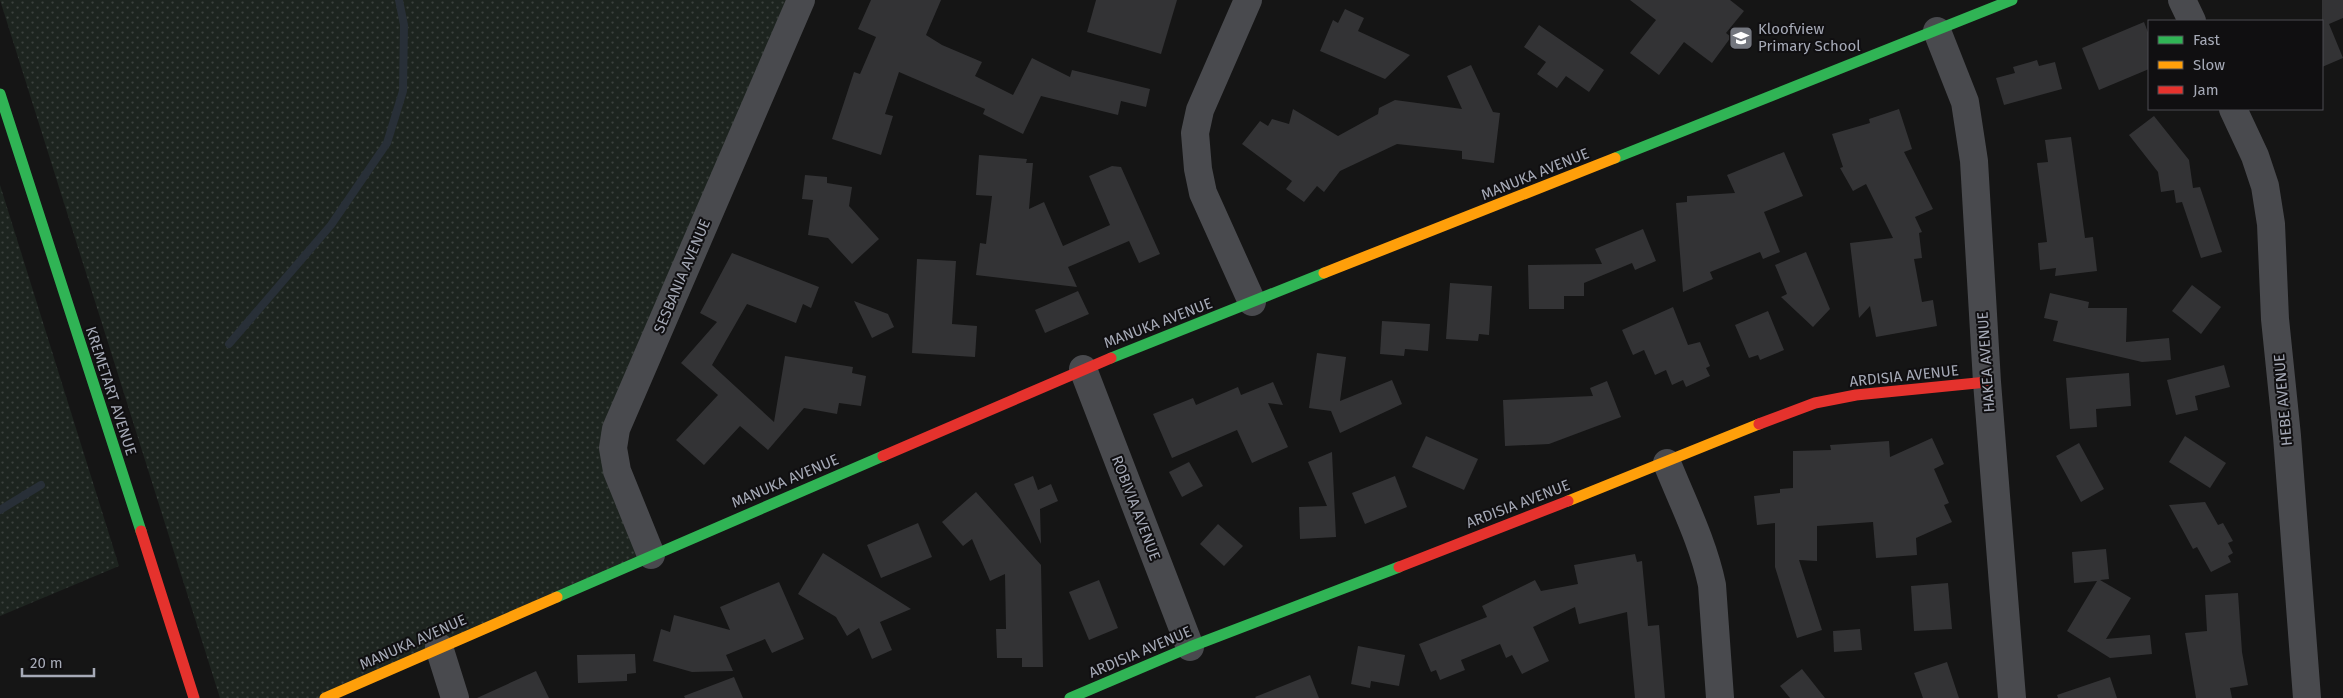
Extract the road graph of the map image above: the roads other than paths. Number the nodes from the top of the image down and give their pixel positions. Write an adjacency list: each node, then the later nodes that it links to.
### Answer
1 (801, 0): 13 (street, SESBANIA AVENUE)
2 (1248, 0): 9 (street)
3 (2012, 0): 6 (street, MANUKA AVENUE)
4 (2182, 0): 5 (street)
5 (2192, 20)
6 (1937, 31): 9 (street, MANUKA AVENUE); 11 (street, HAKEA AVENUE)
7 (0, 94): 16 (street, KREMETART AVENUE)
8 (2233, 110): 22 (street, HEBE AVENUE)
9 (1252, 302): 10 (street, MANUKA AVENUE)
10 (1083, 369): 13 (street, MANUKA AVENUE); 15 (street, ROBIVIA AVENUE)
11 (1987, 382): 12 (street, ARDISIA AVENUE); 21 (street, HAKEA AVENUE)
12 (1667, 463): 15 (street, ARDISIA AVENUE); 20 (street)
13 (650, 555): 14 (street, MANUKA AVENUE)
14 (439, 647): 17 (street, MANUKA AVENUE); 18 (street)
15 (1190, 647): 19 (street, ARDISIA AVENUE)
16 (194, 698)
17 (325, 698)
18 (455, 698)
19 (1070, 698)
20 (1720, 698)
21 (2012, 698)
22 (2307, 698)

